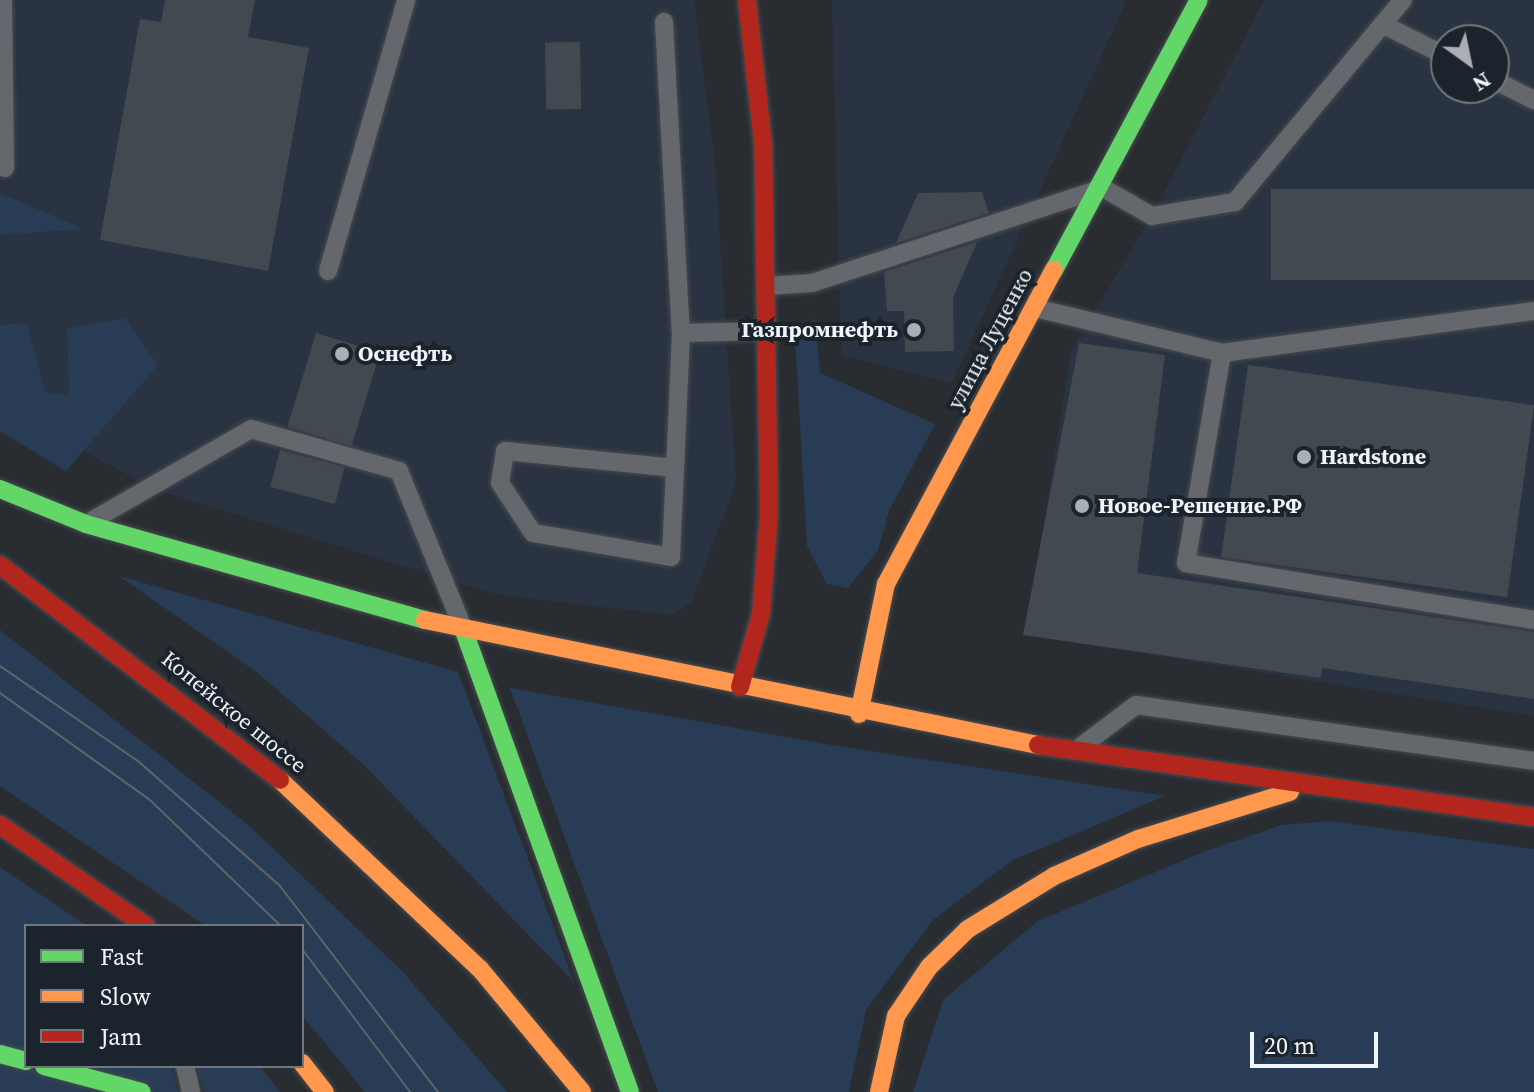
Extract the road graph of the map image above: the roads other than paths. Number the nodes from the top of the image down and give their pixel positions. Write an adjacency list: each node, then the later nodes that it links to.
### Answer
1 (3, 0): 11 (lane)
2 (406, 0): 13 (lane)
3 (747, 0): 14 (main road)
4 (1199, 0): 12 (main road, улица Луценко)
5 (1403, 0): 7 (lane)
6 (664, 22): 18 (lane)
7 (1388, 27): 8 (lane); 12 (lane)
8 (1430, 48)
9 (1510, 88): 10 (lane)
10 (1534, 100)
11 (5, 168)
12 (1103, 188): 14 (lane); 15 (main road, улица Луценко)
13 (328, 271)
14 (766, 286): 17 (main road)
15 (1032, 307): 19 (lane); 27 (main road, улица Луценко)
16 (1534, 311): 19 (lane)
17 (766, 331): 18 (lane); 26 (main road)
18 (681, 333): 20 (lane)
19 (1222, 353): 24 (lane)
20 (675, 468): 20 (lane)
21 (0, 489): 22 (main road)
22 (86, 524): 25 (main road); 25 (lane)
23 (0, 565): 42 (main road, Копейское шоссе)
24 (1534, 620)
25 (464, 631): 26 (main road); 43 (main road)
26 (740, 687): 27 (main road)
27 (859, 714): 28 (main road)
28 (1074, 752): 29 (lane); 30 (main road)
29 (1534, 761)
30 (1312, 786): 31 (main road); 44 (main road)
31 (1534, 817)
32 (0, 825): 33 (main road)
33 (143, 924)
34 (0, 1054): 35 (main road)
35 (24, 1060)
36 (304, 1066): 41 (main road)
37 (52, 1068): 39 (main road)
38 (185, 1068): 40 (lane)
39 (142, 1092)
40 (191, 1092)
41 (325, 1092)
42 (582, 1092)
43 (630, 1092)
44 (879, 1092)

